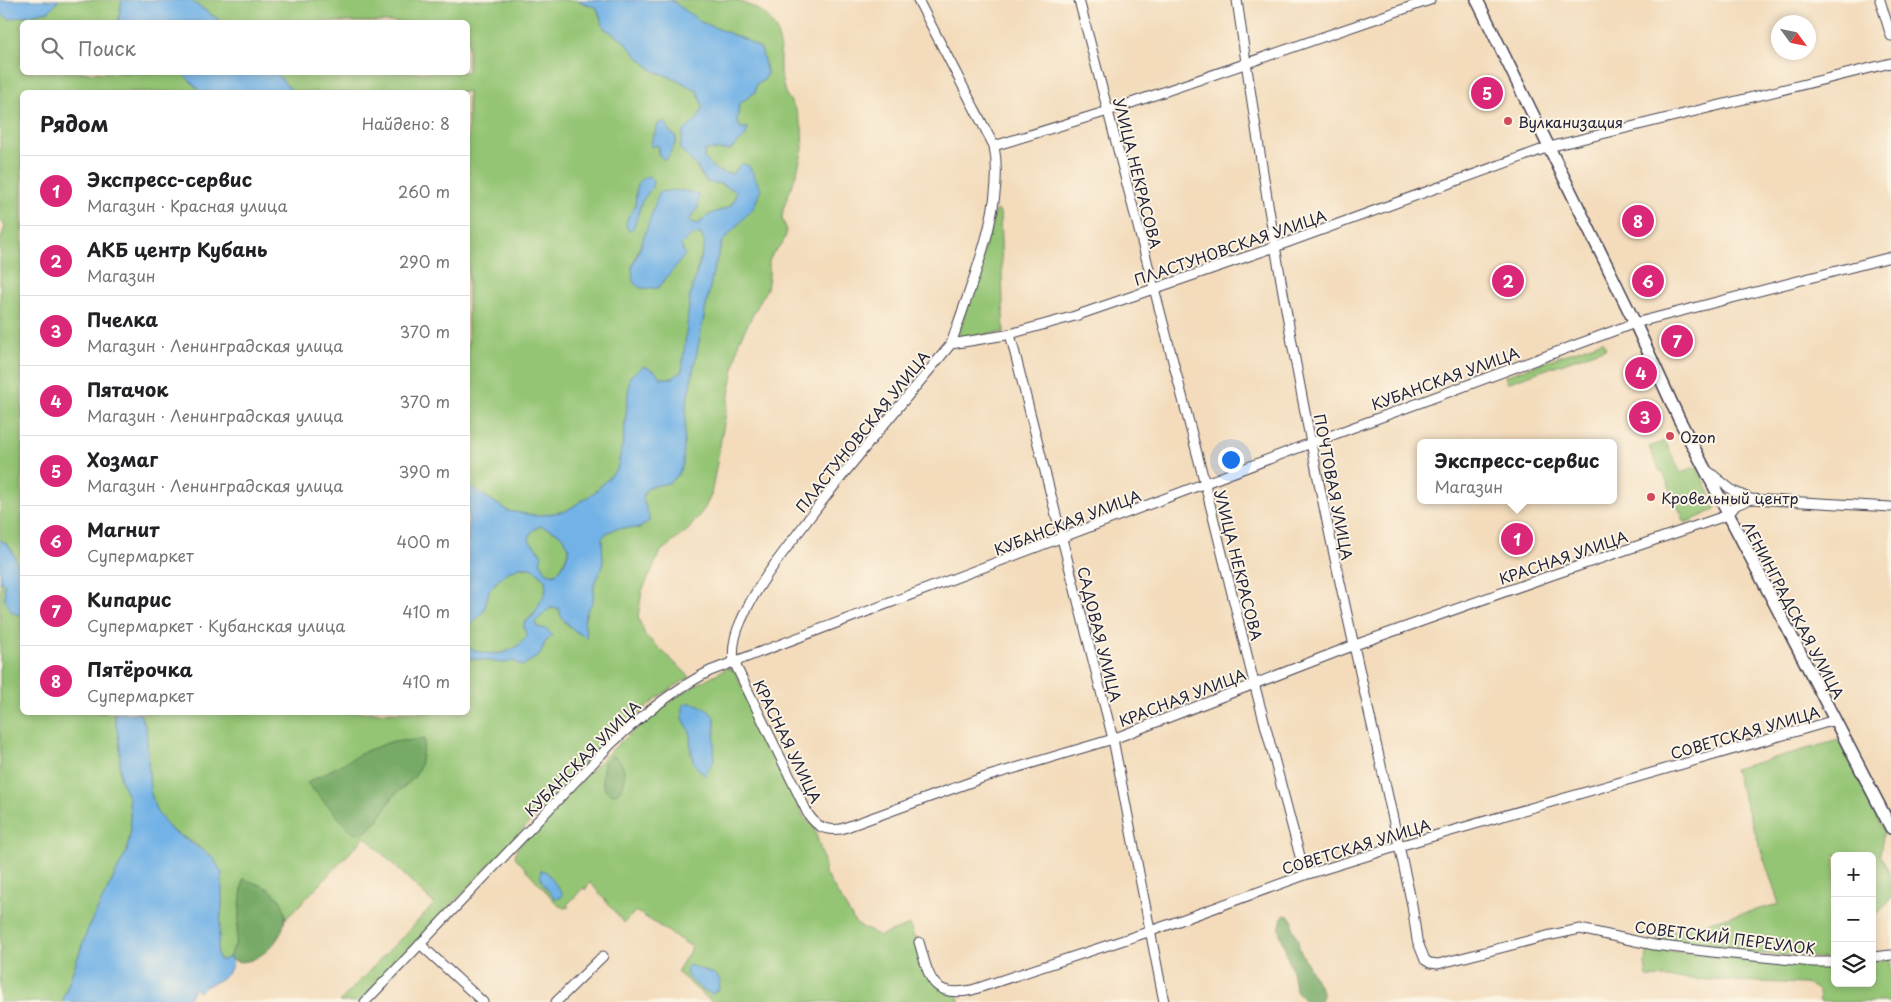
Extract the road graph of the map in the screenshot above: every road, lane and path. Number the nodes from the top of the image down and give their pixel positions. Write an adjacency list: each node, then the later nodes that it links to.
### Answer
1 (918, 0): 11 (street)
2 (1079, 0): 10 (street, УЛИЦА НЕКРАСОВА)
3 (1237, 0): 8 (street, ПОЧТОВАЯ УЛИЦА)
4 (1430, 0): 8 (street)
5 (1477, 0): 12 (main road, ЛЕНИНГРАДСКАЯ УЛИЦА)
6 (1880, 0): 7 (street)
7 (1891, 36)
8 (1246, 62): 10 (street); 13 (street, ПОЧТОВАЯ УЛИЦА)
9 (1891, 63): 12 (street, ПЛАСТУНОВСКАЯ УЛИЦА)
10 (1108, 111): 11 (street); 15 (street, УЛИЦА НЕКРАСОВА)
11 (994, 146): 18 (street)
12 (1549, 147): 13 (street, ПЛАСТУНОВСКАЯ УЛИЦА); 16 (main road, ЛЕНИНГРАДСКАЯ УЛИЦА)
13 (1275, 247): 15 (street, ПЛАСТУНОВСКАЯ УЛИЦА); 19 (street, ПОЧТОВАЯ УЛИЦА)
14 (1891, 256): 16 (street, КУБАНСКАЯ УЛИЦА)
15 (1154, 289): 17 (street, ПЛАСТУНОВСКАЯ УЛИЦА); 21 (street, УЛИЦА НЕКРАСОВА)
16 (1635, 323): 19 (street, КУБАНСКАЯ УЛИЦА); 20 (main road, ЛЕНИНГРАДСКАЯ УЛИЦА)
17 (1010, 334): 18 (street, ПЛАСТУНОВСКАЯ УЛИЦА); 25 (street, САДОВАЯ УЛИЦА)
18 (951, 344): 27 (street, ПЛАСТУНОВСКАЯ УЛИЦА)
19 (1311, 443): 21 (street, КУБАНСКАЯ УЛИЦА); 26 (street, ПОЧТОВАЯ УЛИЦА)
20 (1704, 468): 22 (street); 24 (main road, ЛЕНИНГРАДСКАЯ УЛИЦА)
21 (1206, 484): 25 (street, КУБАНСКАЯ УЛИЦА); 28 (street, УЛИЦА НЕКРАСОВА)
22 (1751, 499): 23 (street); 24 (street, КРАСНАЯ УЛИЦА)
23 (1891, 507)
24 (1728, 515): 26 (street, КРАСНАЯ УЛИЦА); 29 (main road, ЛЕНИНГРАДСКАЯ УЛИЦА)
25 (1062, 538): 27 (street, КУБАНСКАЯ УЛИЦА); 30 (street, САДОВАЯ УЛИЦА)
26 (1352, 646): 28 (street, КРАСНАЯ УЛИЦА); 32 (street, ПОЧТОВАЯ УЛИЦА)
27 (734, 662): 30 (street, КРАСНАЯ УЛИЦА); 36 (street, КУБАНСКАЯ УЛИЦА)
28 (1254, 683): 30 (street, КРАСНАЯ УЛИЦА); 33 (street, УЛИЦА НЕКРАСОВА)
29 (1835, 720): 31 (main road, ЛЕНИНГРАДСКАЯ УЛИЦА); 32 (street, СОВЕТСКАЯ УЛИЦА)
30 (1113, 739): 34 (street, САДОВАЯ УЛИЦА)
31 (1891, 828)
32 (1399, 846): 33 (street, СОВЕТСКАЯ УЛИЦА); 41 (street, ПОЧТОВАЯ УЛИЦА)
33 (1305, 875): 34 (street, СОВЕТСКАЯ УЛИЦА)
34 (1151, 931): 35 (street, СОВЕТСКАЯ УЛИЦА); 45 (street, САДОВАЯ УЛИЦА)
35 (919, 942)
36 (420, 944): 42 (street, КУБАНСКАЯ УЛИЦА); 43 (street)
37 (1891, 955): 39 (street)
38 (603, 956): 44 (street)
39 (1876, 957)
40 (1831, 962): 41 (street, СОВЕТСКИЙ ПЕРЕУЛОК)
41 (1438, 964)
42 (365, 1002)
43 (483, 1002)
44 (556, 1002)
45 (1164, 1002)

